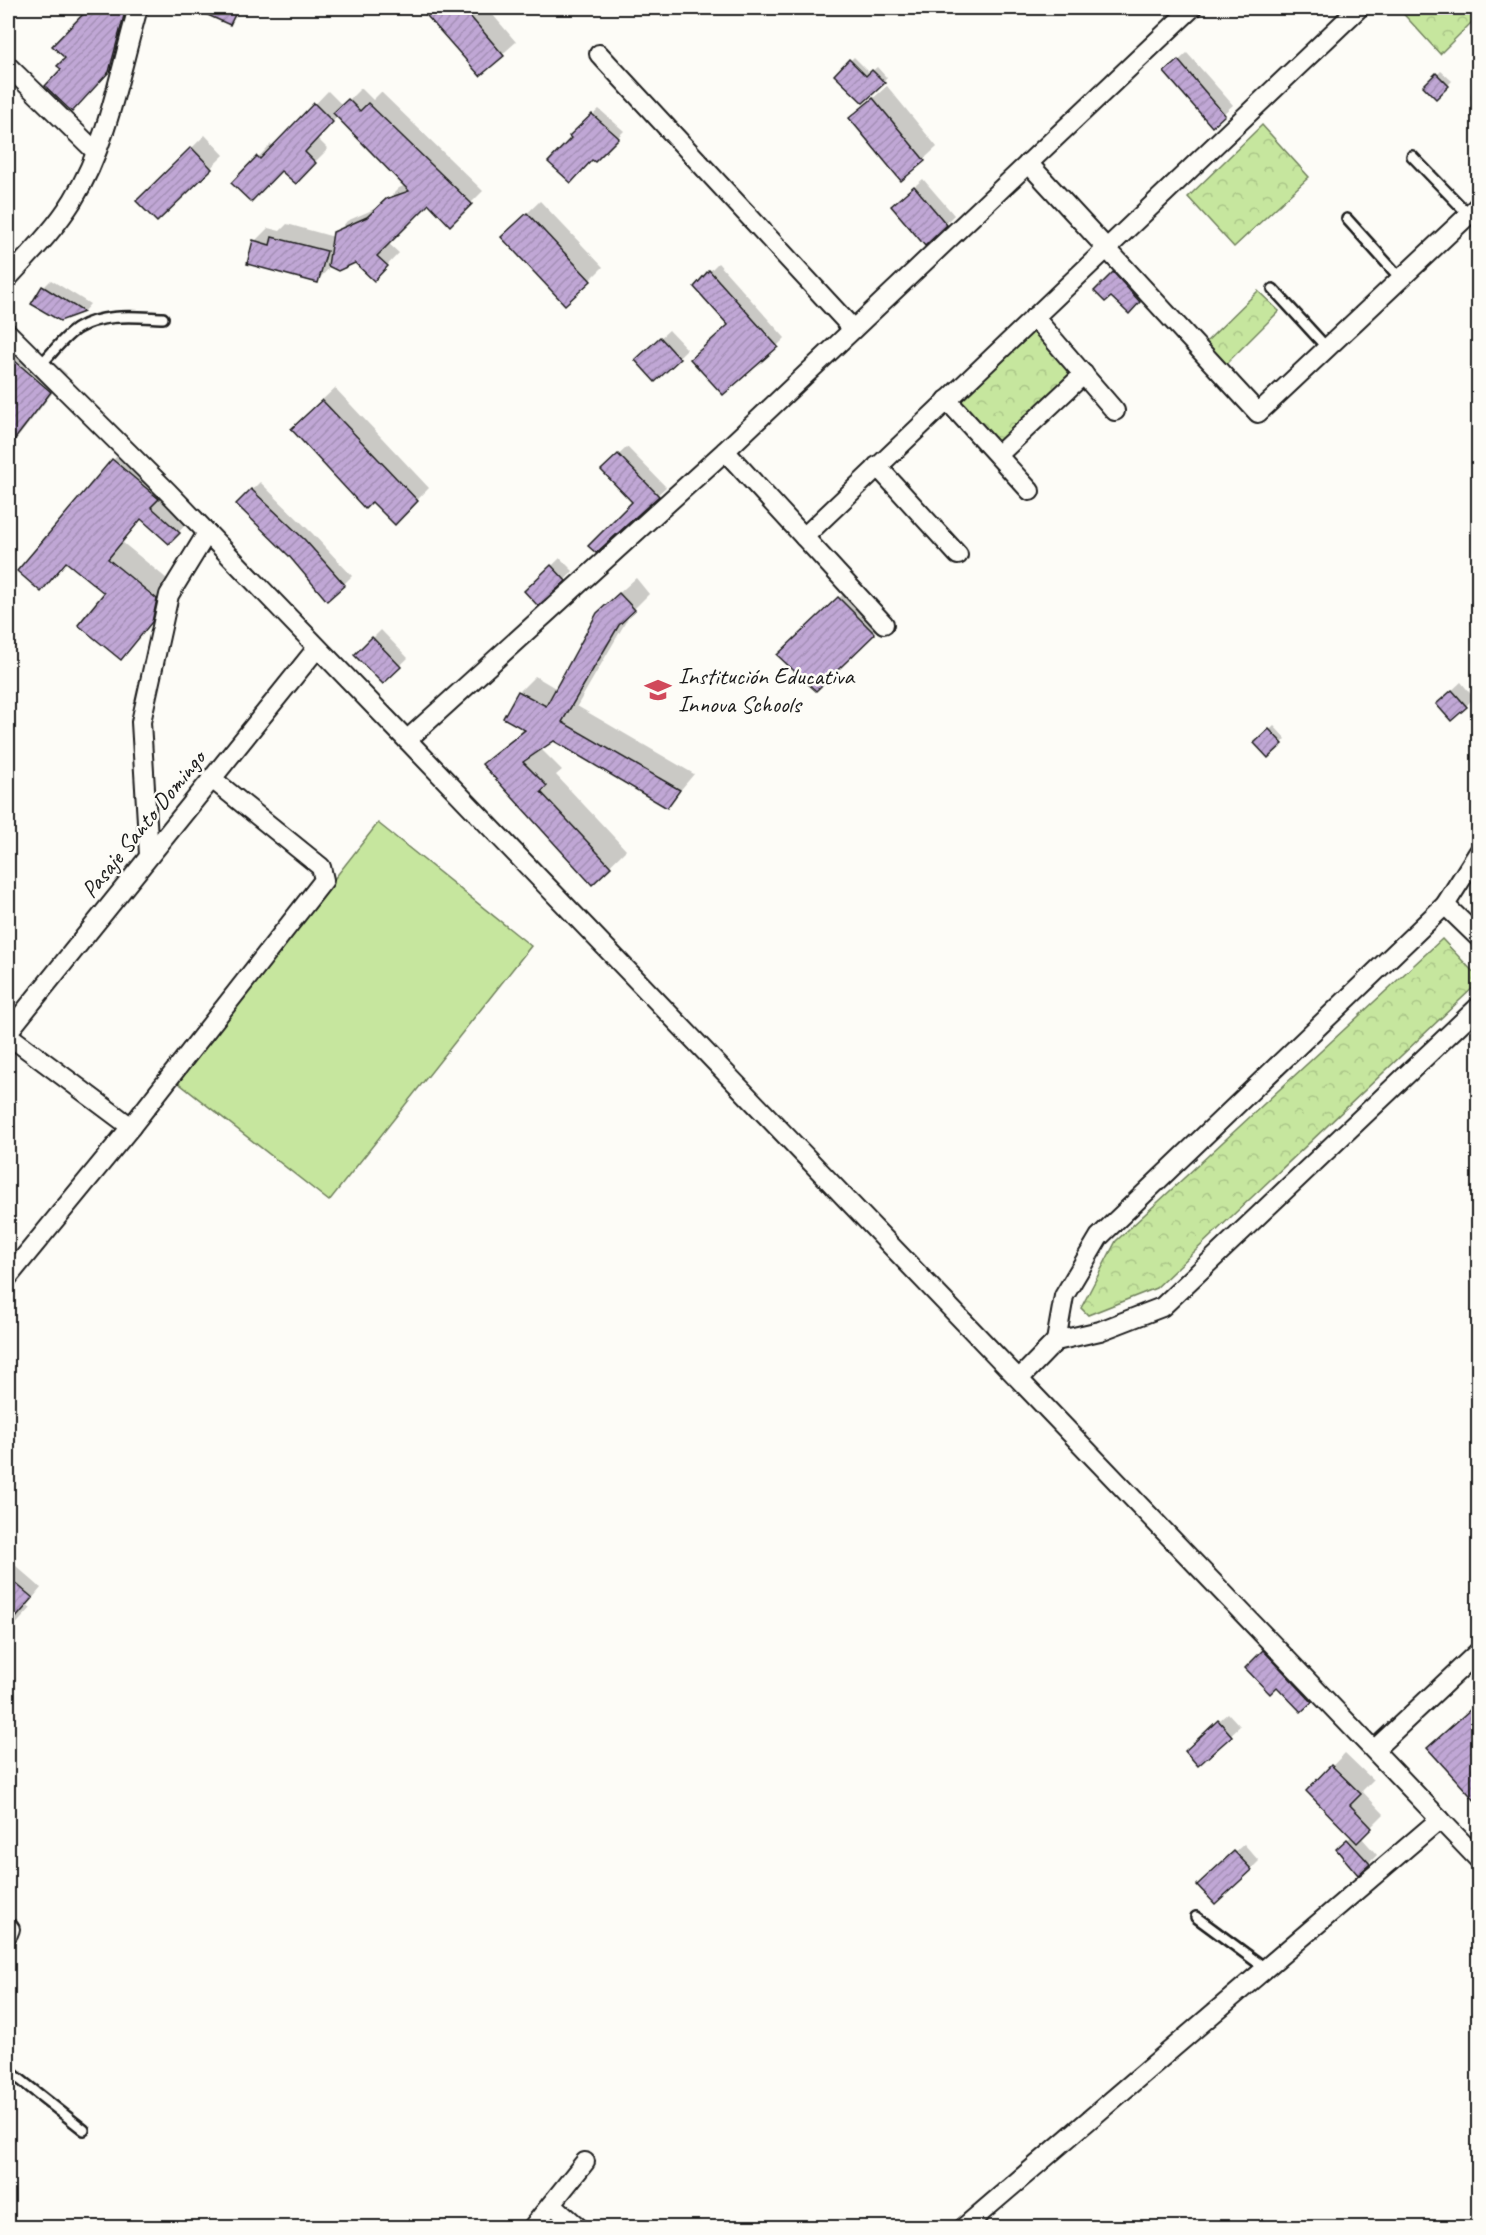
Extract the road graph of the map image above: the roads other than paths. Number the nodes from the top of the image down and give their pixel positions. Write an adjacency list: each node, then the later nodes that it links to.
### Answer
1 (138, 8): 6 (street)
2 (1192, 8): 8 (street)
3 (1359, 8): 11 (street)
4 (598, 54): 17 (street)
5 (8, 66): 6 (street)
6 (96, 152): 12 (street)
7 (1412, 156): 9 (lane)
8 (1028, 163): 11 (street); 17 (street)
9 (1474, 211): 13 (street)
10 (1347, 219): 13 (lane)
11 (1107, 248): 15 (street); 19 (street)
12 (8, 278)
13 (1401, 279): 19 (street)
14 (1273, 289): 19 (lane)
15 (1034, 316): 21 (street); 22 (street)
16 (163, 318): 20 (lane)
17 (853, 329): 24 (street)
18 (8, 333): 20 (street)
19 (1327, 348)
20 (40, 365): 28 (street)
21 (1084, 374): 23 (street); 25 (street)
22 (947, 400): 25 (street); 26 (street)
23 (1116, 411)
24 (725, 451): 29 (street); 33 (street)
25 (998, 454): 27 (street)
26 (877, 466): 29 (street); 30 (street)
27 (1030, 490)
28 (207, 532): 32 (street); 36 (street)
29 (804, 537): 31 (street)
30 (958, 555)
31 (884, 624)
32 (316, 648): 33 (street); 34 (street, Pasaje Santo Domingo)
33 (407, 740): 44 (street)
34 (211, 778): 36 (street, Pasaje Santo Domingo); 41 (street)
35 (1479, 853): 37 (street)
36 (149, 855): 40 (street, Pasaje Santo Domingo)
37 (1445, 905): 38 (street); 43 (street)
38 (1479, 937)
39 (1479, 1007): 43 (street)
40 (8, 1033): 41 (street)
41 (131, 1127): 42 (street)
42 (8, 1277)
43 (1056, 1341): 44 (street)
44 (1020, 1378): 46 (street)
45 (1479, 1652): 46 (street)
46 (1375, 1749): 47 (street)
47 (1440, 1819): 48 (street); 50 (street)
48 (1479, 1859)
49 (1196, 1917): 50 (lane)
50 (1265, 1968): 57 (street)
51 (8, 2070): 52 (lane)
52 (84, 2130)
53 (585, 2162): 54 (street)
54 (552, 2204): 55 (street); 56 (street)
55 (532, 2228)
56 (579, 2228)
57 (963, 2228)

